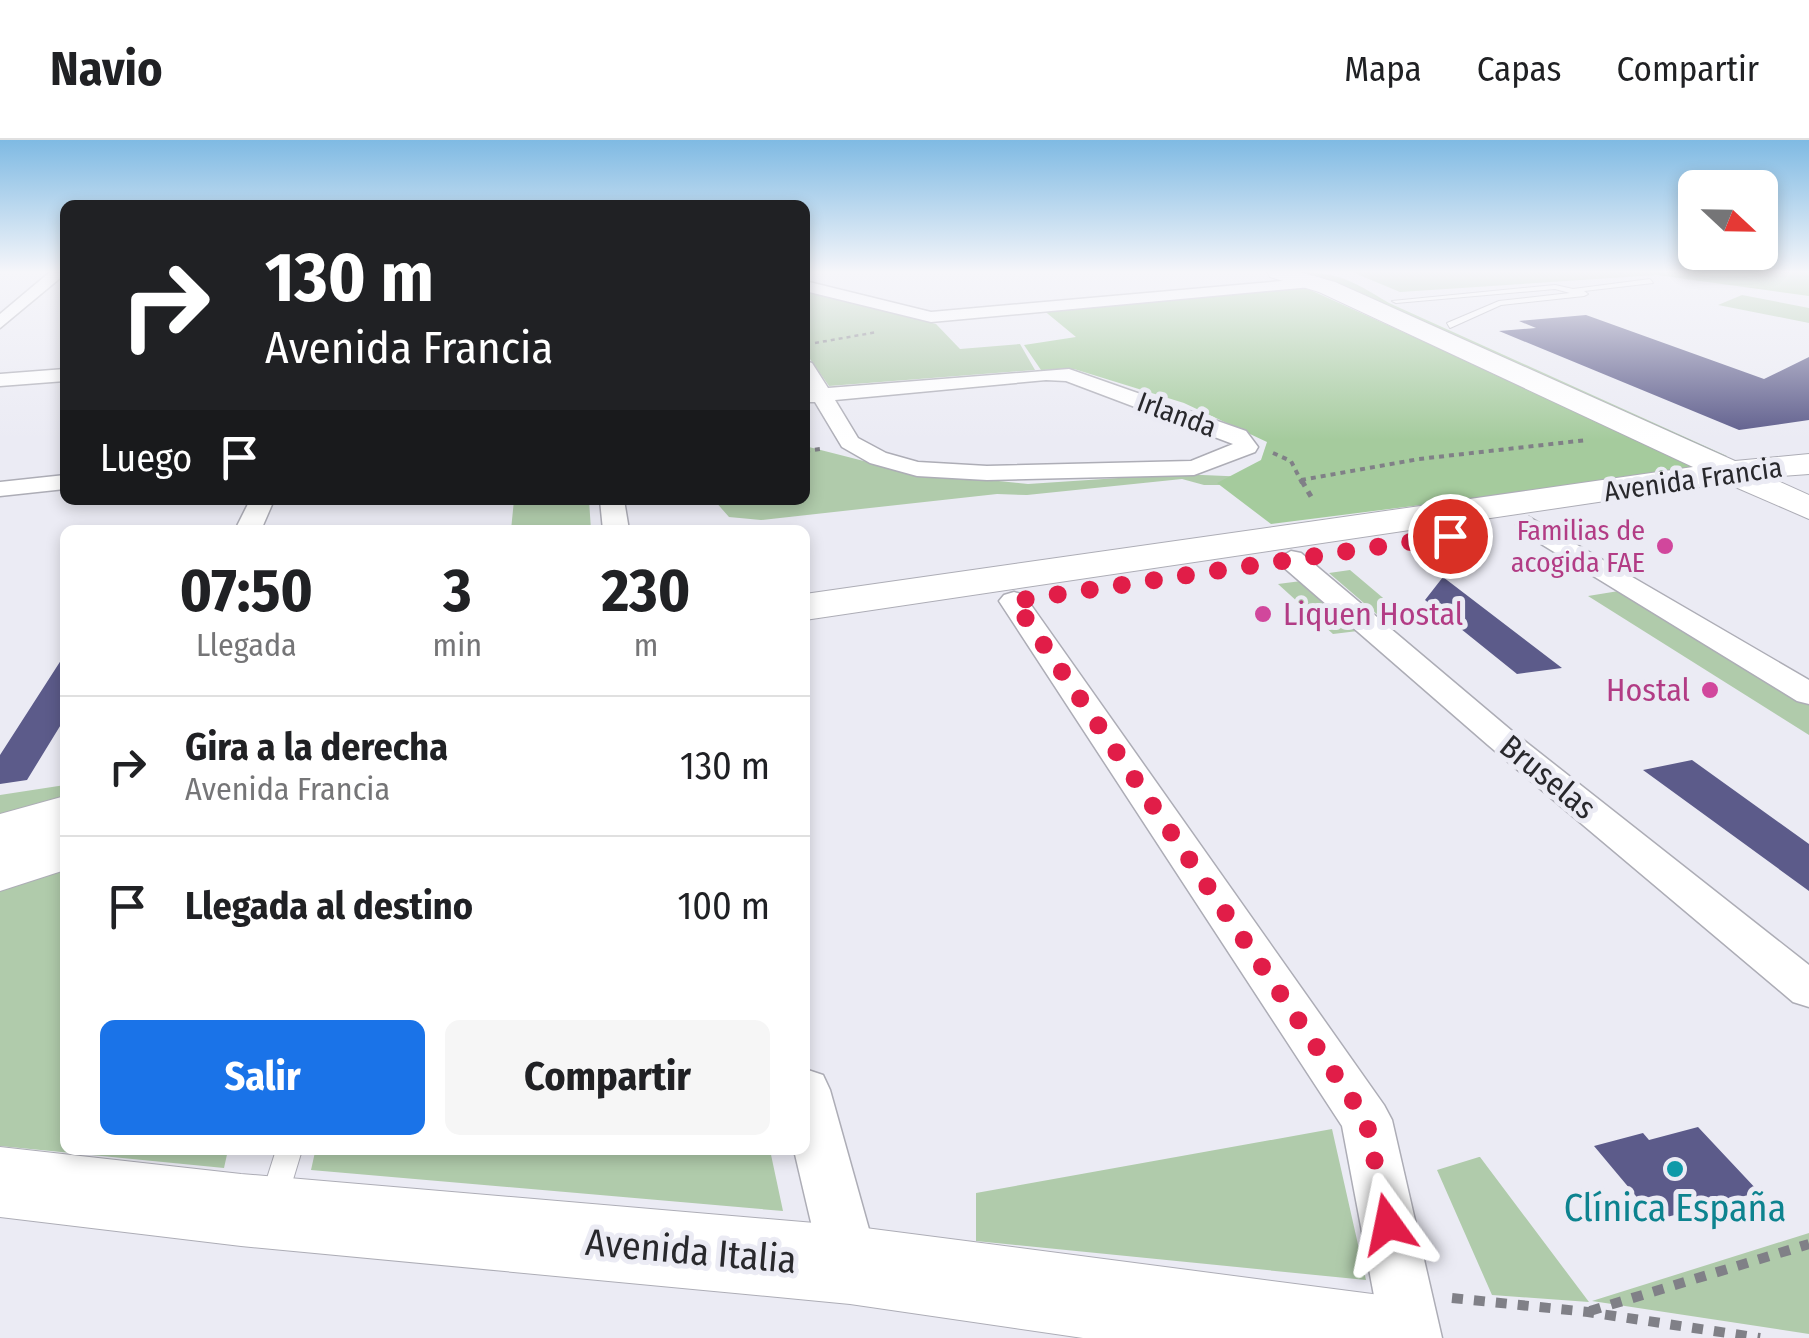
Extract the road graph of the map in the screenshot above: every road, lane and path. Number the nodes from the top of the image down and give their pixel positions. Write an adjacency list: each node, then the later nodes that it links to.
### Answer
1 (1420, 328): 11 (main road)
2 (1456, 328): 11 (main road)
3 (60, 375): 4 (street)
4 (0, 380)
5 (814, 396): 7 (street, Irlanda); 7 (street, Irlanda)
6 (1596, 441): 9 (path)
7 (1247, 447): 9 (path)
8 (1809, 464): 11 (main road, Avenida Francia)
9 (1301, 480): 13 (path)
10 (60, 483): 12 (street)
11 (1784, 485): 14 (main road, Avenida Francia); 17 (main road, Avenida Francia)
12 (0, 489)
13 (1319, 506)
14 (1529, 525): 15 (main road, Avenida Francia); 19 (street)
15 (1292, 559): 16 (main road, Avenida Francia); 24 (street, Bruselas)
16 (1014, 601): 18 (main road, Avenida Francia); 32 (street)
17 (810, 606)
18 (810, 628)
19 (1809, 694)
20 (60, 815): 21 (main road)
21 (0, 833)
22 (60, 852): 23 (main road)
23 (0, 871)
24 (1809, 990)
25 (810, 1109): 29 (street)
26 (280, 1181): 27 (main road, Avenida Italia); 29 (main road, Avenida Italia)
27 (0, 1182)
28 (1809, 1244): 30 (path)
29 (850, 1265): 31 (main road, Avenida Italia)
30 (1588, 1312)
31 (1380, 1338)
32 (1412, 1338)

